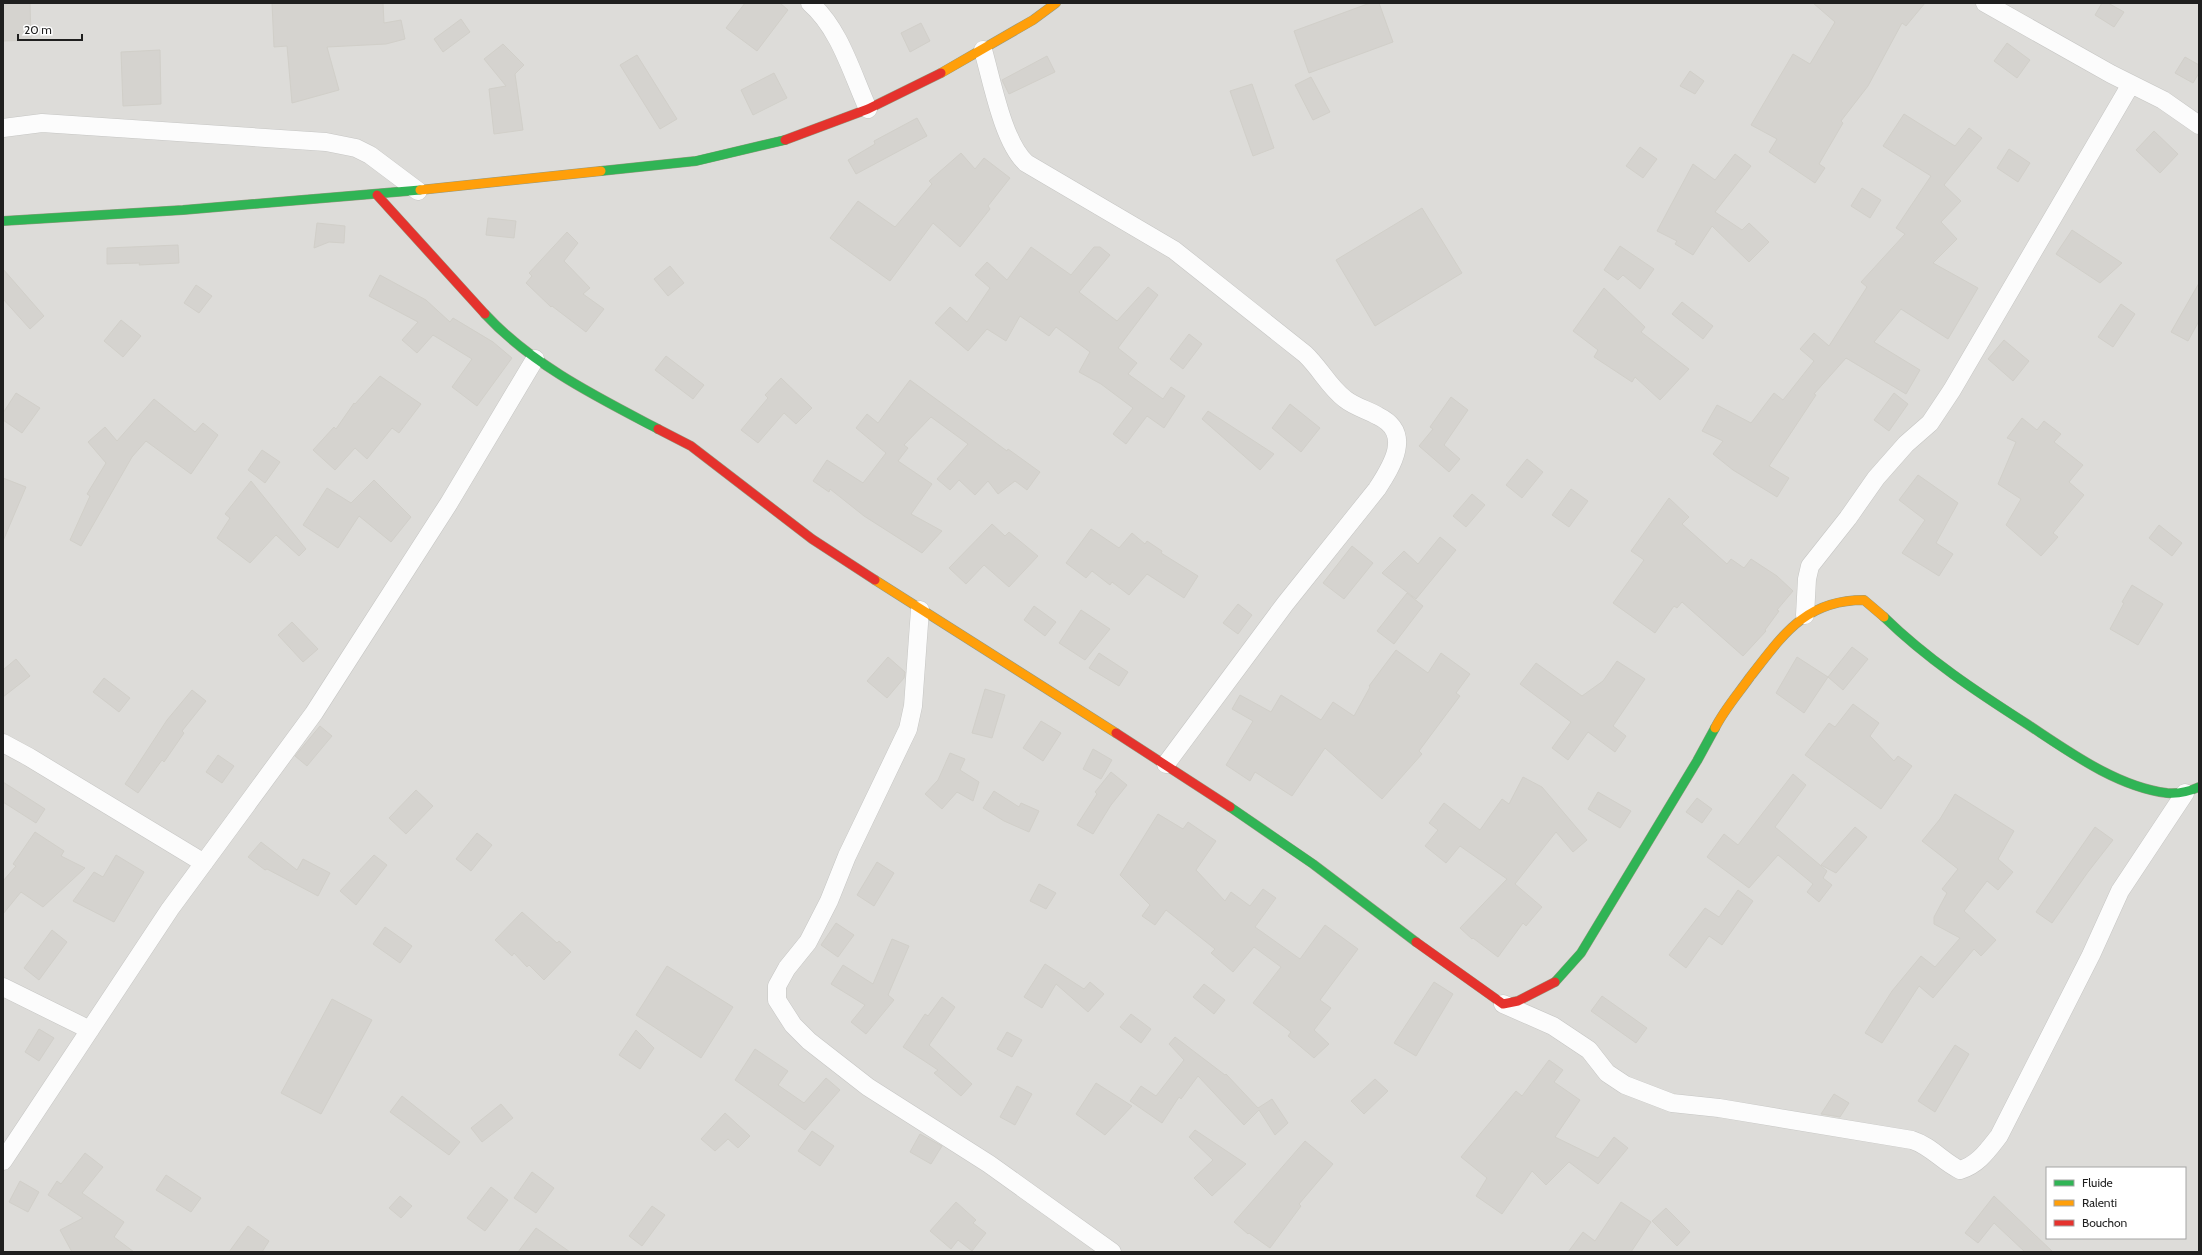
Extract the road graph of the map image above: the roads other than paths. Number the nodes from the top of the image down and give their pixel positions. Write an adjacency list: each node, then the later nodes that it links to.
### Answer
1 (810, 3): 6 (street)
2 (1056, 3): 4 (street)
3 (1985, 3): 5 (street)
4 (983, 50): 6 (street); 16 (street)
5 (2131, 84): 7 (street); 14 (street)
6 (868, 109): 9 (street)
7 (2199, 125)
8 (3, 128): 9 (street)
9 (418, 191): 10 (street)
10 (377, 195): 11 (street); 12 (street)
11 (3, 220)
12 (535, 359): 13 (street); 18 (street)
13 (920, 610): 16 (street); 23 (street)
14 (1805, 615): 17 (street); 20 (street)
15 (3, 743): 18 (street)
16 (1166, 764): 20 (street)
17 (2192, 790): 20 (street)
18 (204, 863): 21 (street)
19 (3, 987): 21 (street)
20 (1503, 1004)
21 (90, 1030): 22 (street)
22 (3, 1161)
23 (1112, 1252)

